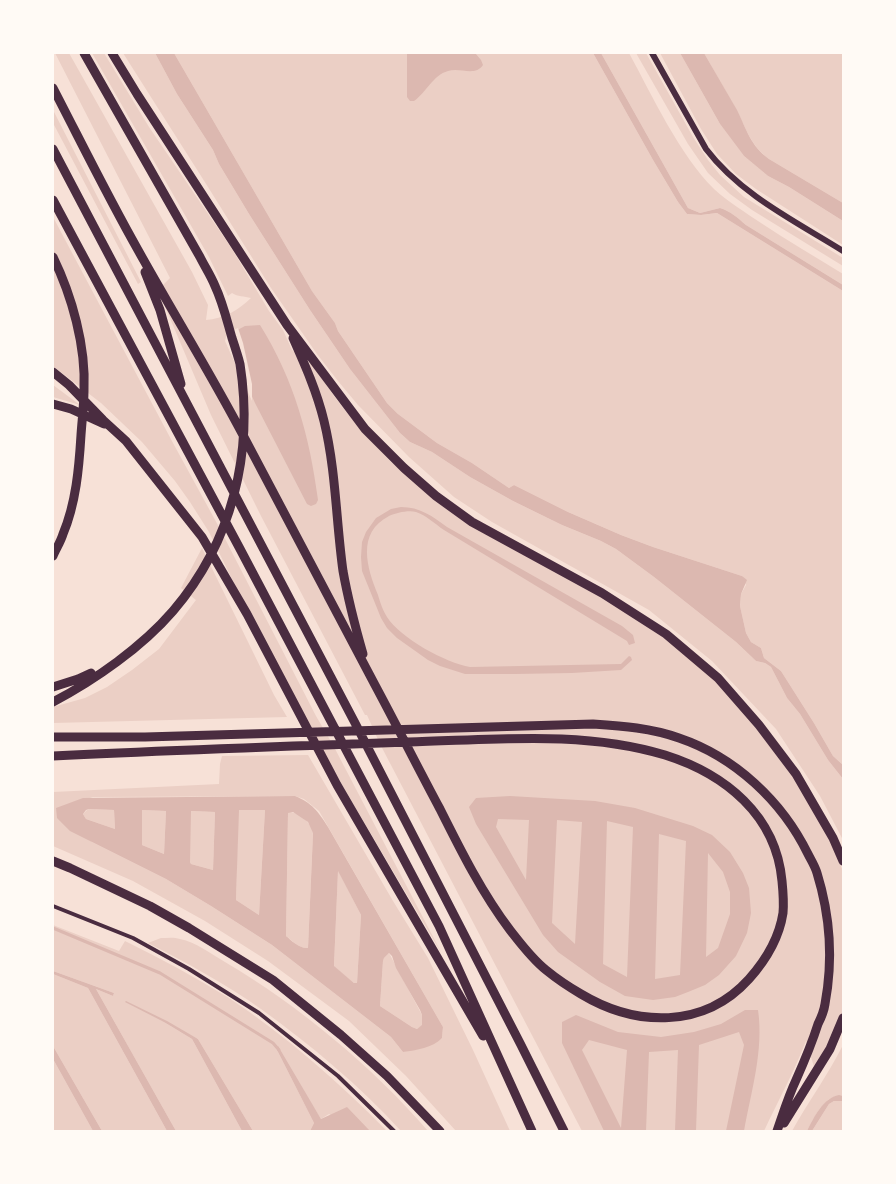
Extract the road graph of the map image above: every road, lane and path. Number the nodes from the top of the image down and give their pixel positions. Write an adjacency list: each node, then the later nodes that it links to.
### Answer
1 (84, 53): 16 (highway)
2 (112, 53): 10 (highway)
3 (652, 53): 8 (street)
4 (53, 88): 7 (highway)
5 (53, 149): 12 (highway)
6 (53, 200): 26 (highway)
7 (135, 245): 12 (highway); 17 (highway)
8 (843, 251)
9 (53, 257): 15 (highway)
10 (287, 325): 17 (highway); 22 (highway)
11 (53, 372): 14 (highway)
12 (187, 402): 30 (highway)
13 (53, 404): 14 (highway)
14 (126, 440): 26 (highway)
15 (53, 556)
16 (119, 659): 18 (highway); 19 (highway)
17 (369, 672): 21 (highway)
18 (53, 687)
19 (53, 702)
20 (53, 737): 31 (highway)
21 (53, 756)
22 (843, 861)
23 (53, 862): 28 (highway)
24 (53, 906): 27 (street)
25 (843, 1018): 31 (highway)
26 (509, 1080): 29 (highway)
27 (394, 1131)
28 (440, 1131)
29 (532, 1131)
30 (564, 1131)
31 (778, 1131)

